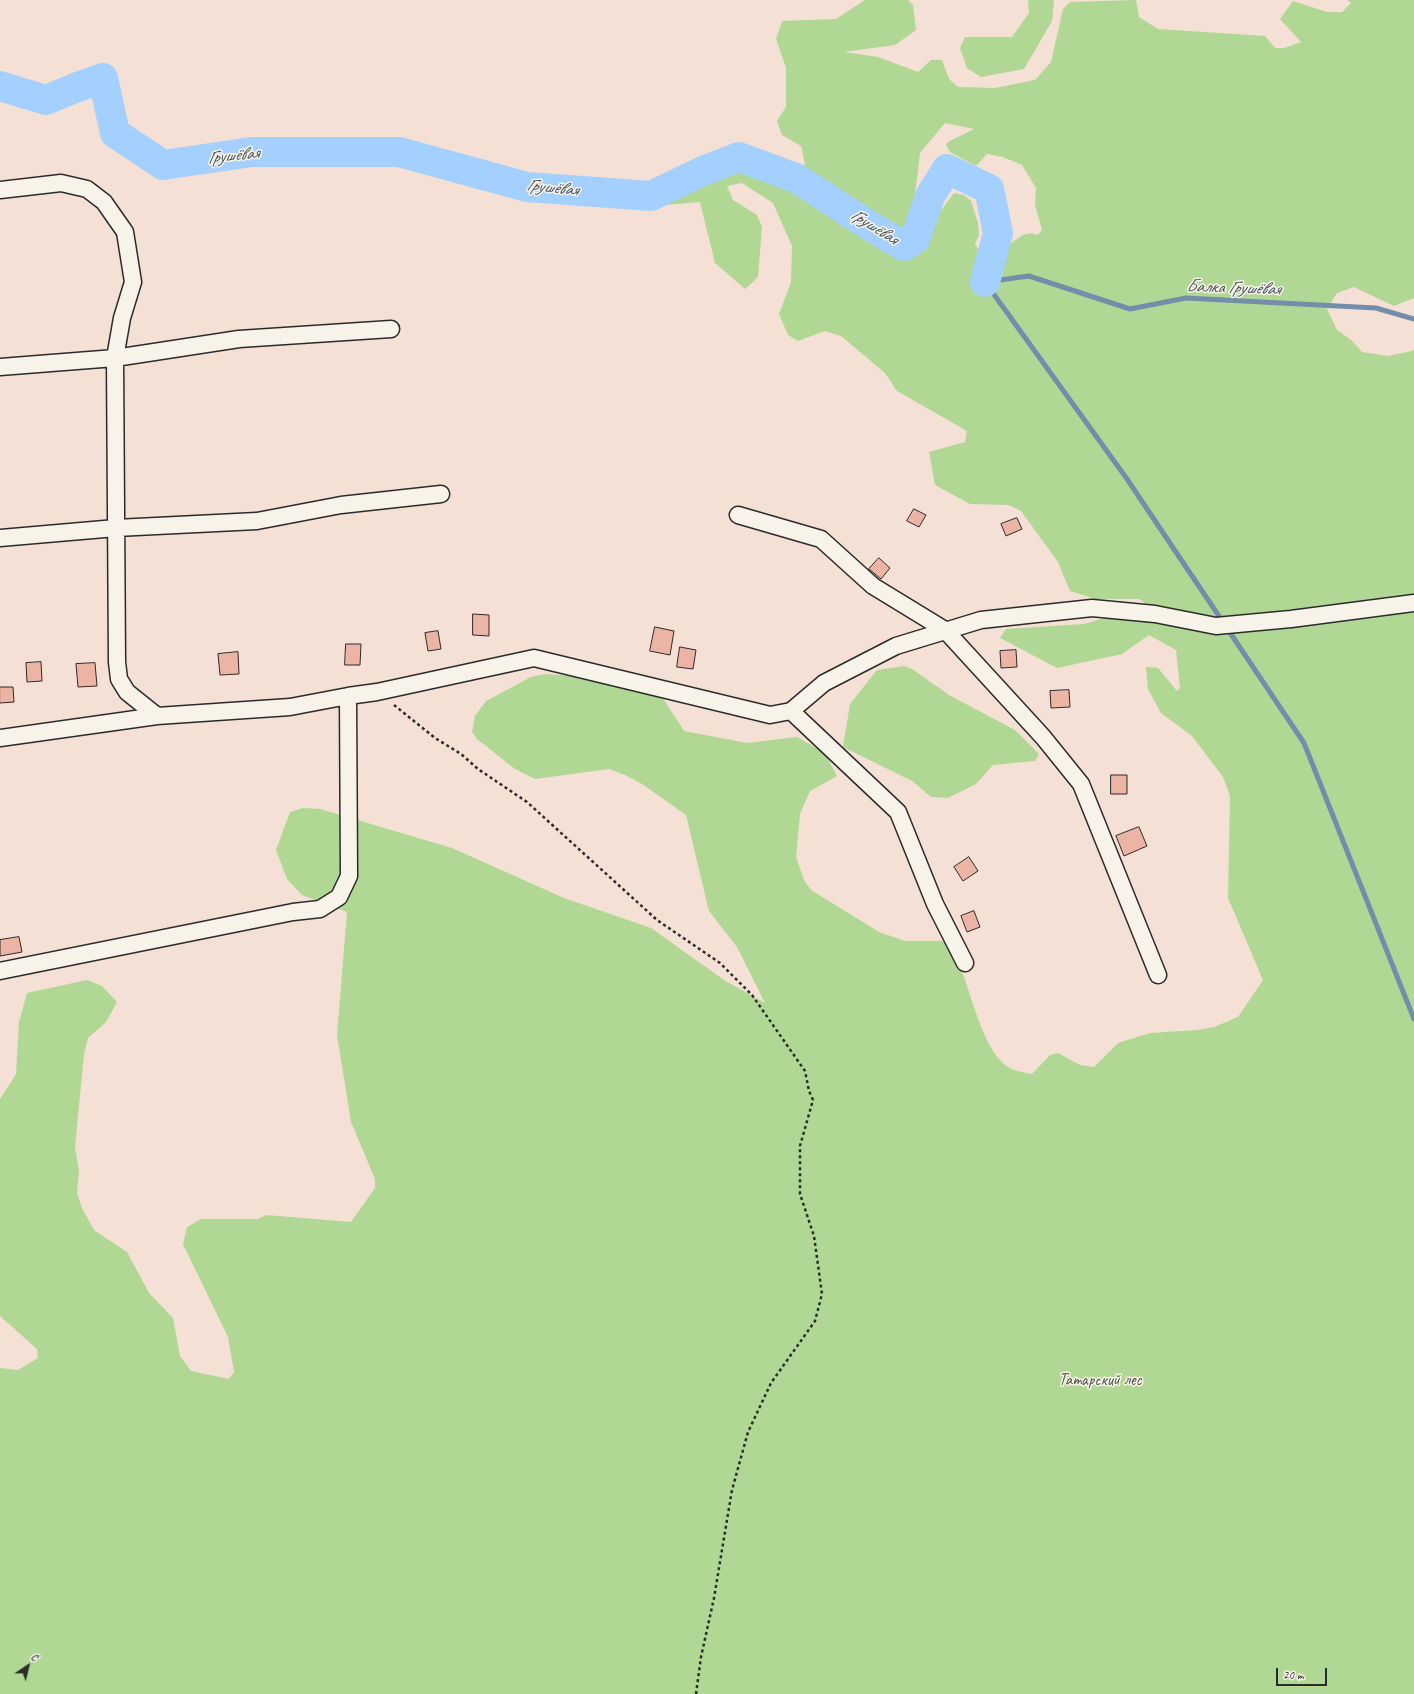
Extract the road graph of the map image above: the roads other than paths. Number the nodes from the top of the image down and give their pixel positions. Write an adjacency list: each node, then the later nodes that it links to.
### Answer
1 (0, 190): 3 (street)
2 (390, 329): 3 (street)
3 (115, 358): 4 (street); 7 (street)
4 (0, 367)
5 (441, 494): 7 (street)
6 (738, 516): 10 (street)
7 (116, 528): 8 (street); 13 (street)
8 (0, 538)
9 (1414, 603): 10 (street)
10 (945, 630): 12 (street); 17 (street)
11 (348, 696): 12 (street); 13 (street); 16 (street)
12 (792, 711): 15 (street)
13 (157, 716): 14 (street)
14 (0, 738)
15 (965, 963)
16 (0, 971)
17 (1158, 974)

